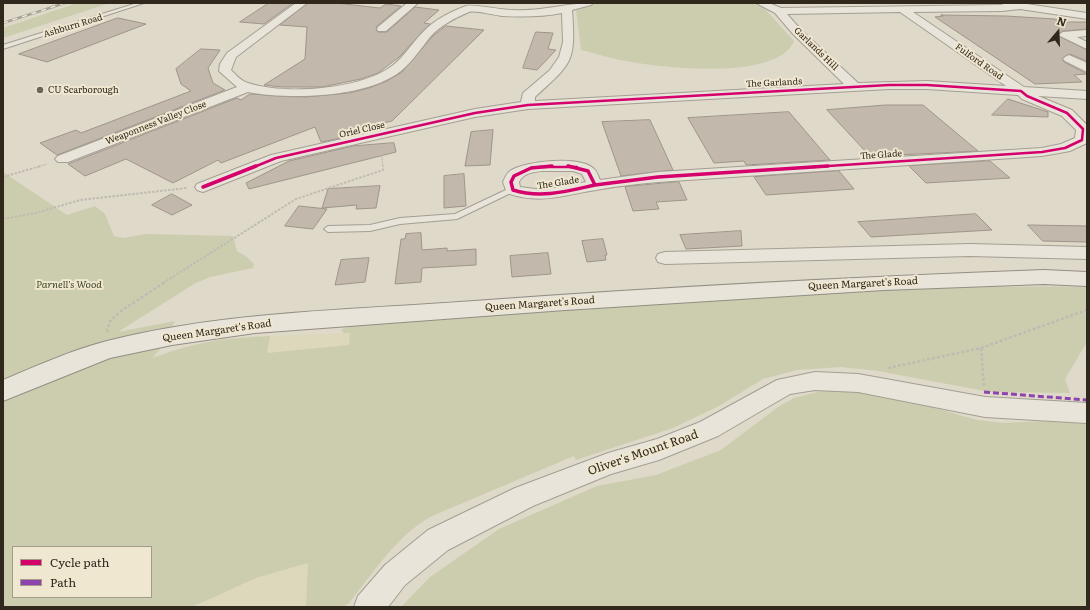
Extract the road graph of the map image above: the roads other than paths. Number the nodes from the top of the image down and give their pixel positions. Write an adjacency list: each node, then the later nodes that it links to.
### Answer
1 (142, 3): 17 (lane, Ashburn Road)
2 (302, 3): 21 (street)
3 (413, 3): 14 (street)
4 (588, 3): 11 (street)
5 (761, 3): 12 (street)
6 (1003, 3): 9 (street)
7 (468, 6): 11 (street); 21 (street)
8 (844, 6): 10 (street); 12 (street)
9 (1020, 6): 10 (street); 13 (street)
10 (902, 9): 22 (street, Fulford Road)
11 (567, 10): 25 (street)
12 (779, 11): 20 (street, Garlands Hill)
13 (1087, 16)
14 (382, 29)
15 (1087, 33): 16 (street)
16 (1087, 46)
17 (3, 47)
18 (1069, 59): 19 (street)
19 (1087, 68)
20 (854, 86): 22 (street, The Garlands); 25 (street, The Garlands)
21 (248, 88): 27 (street, Weaponness Valley Close)
22 (1021, 92): 24 (street); 26 (street, The Glade)
23 (1087, 95): 24 (street)
24 (1072, 96): 26 (street)
25 (528, 105): 29 (street, Oriel Close)
26 (1067, 113): 28 (street, The Glade)
27 (63, 160)
28 (595, 185): 30 (street, The Glade); 30 (street, The Glade)
29 (203, 187)
30 (513, 190): 31 (lane)
31 (328, 229)
32 (1087, 253): 33 (street)
33 (665, 258)
34 (1087, 279): 35 (main road, Queen Margaret's Road)
35 (3, 391)
36 (1087, 413): 37 (street, Oliver's Mount Road)
37 (369, 607)

